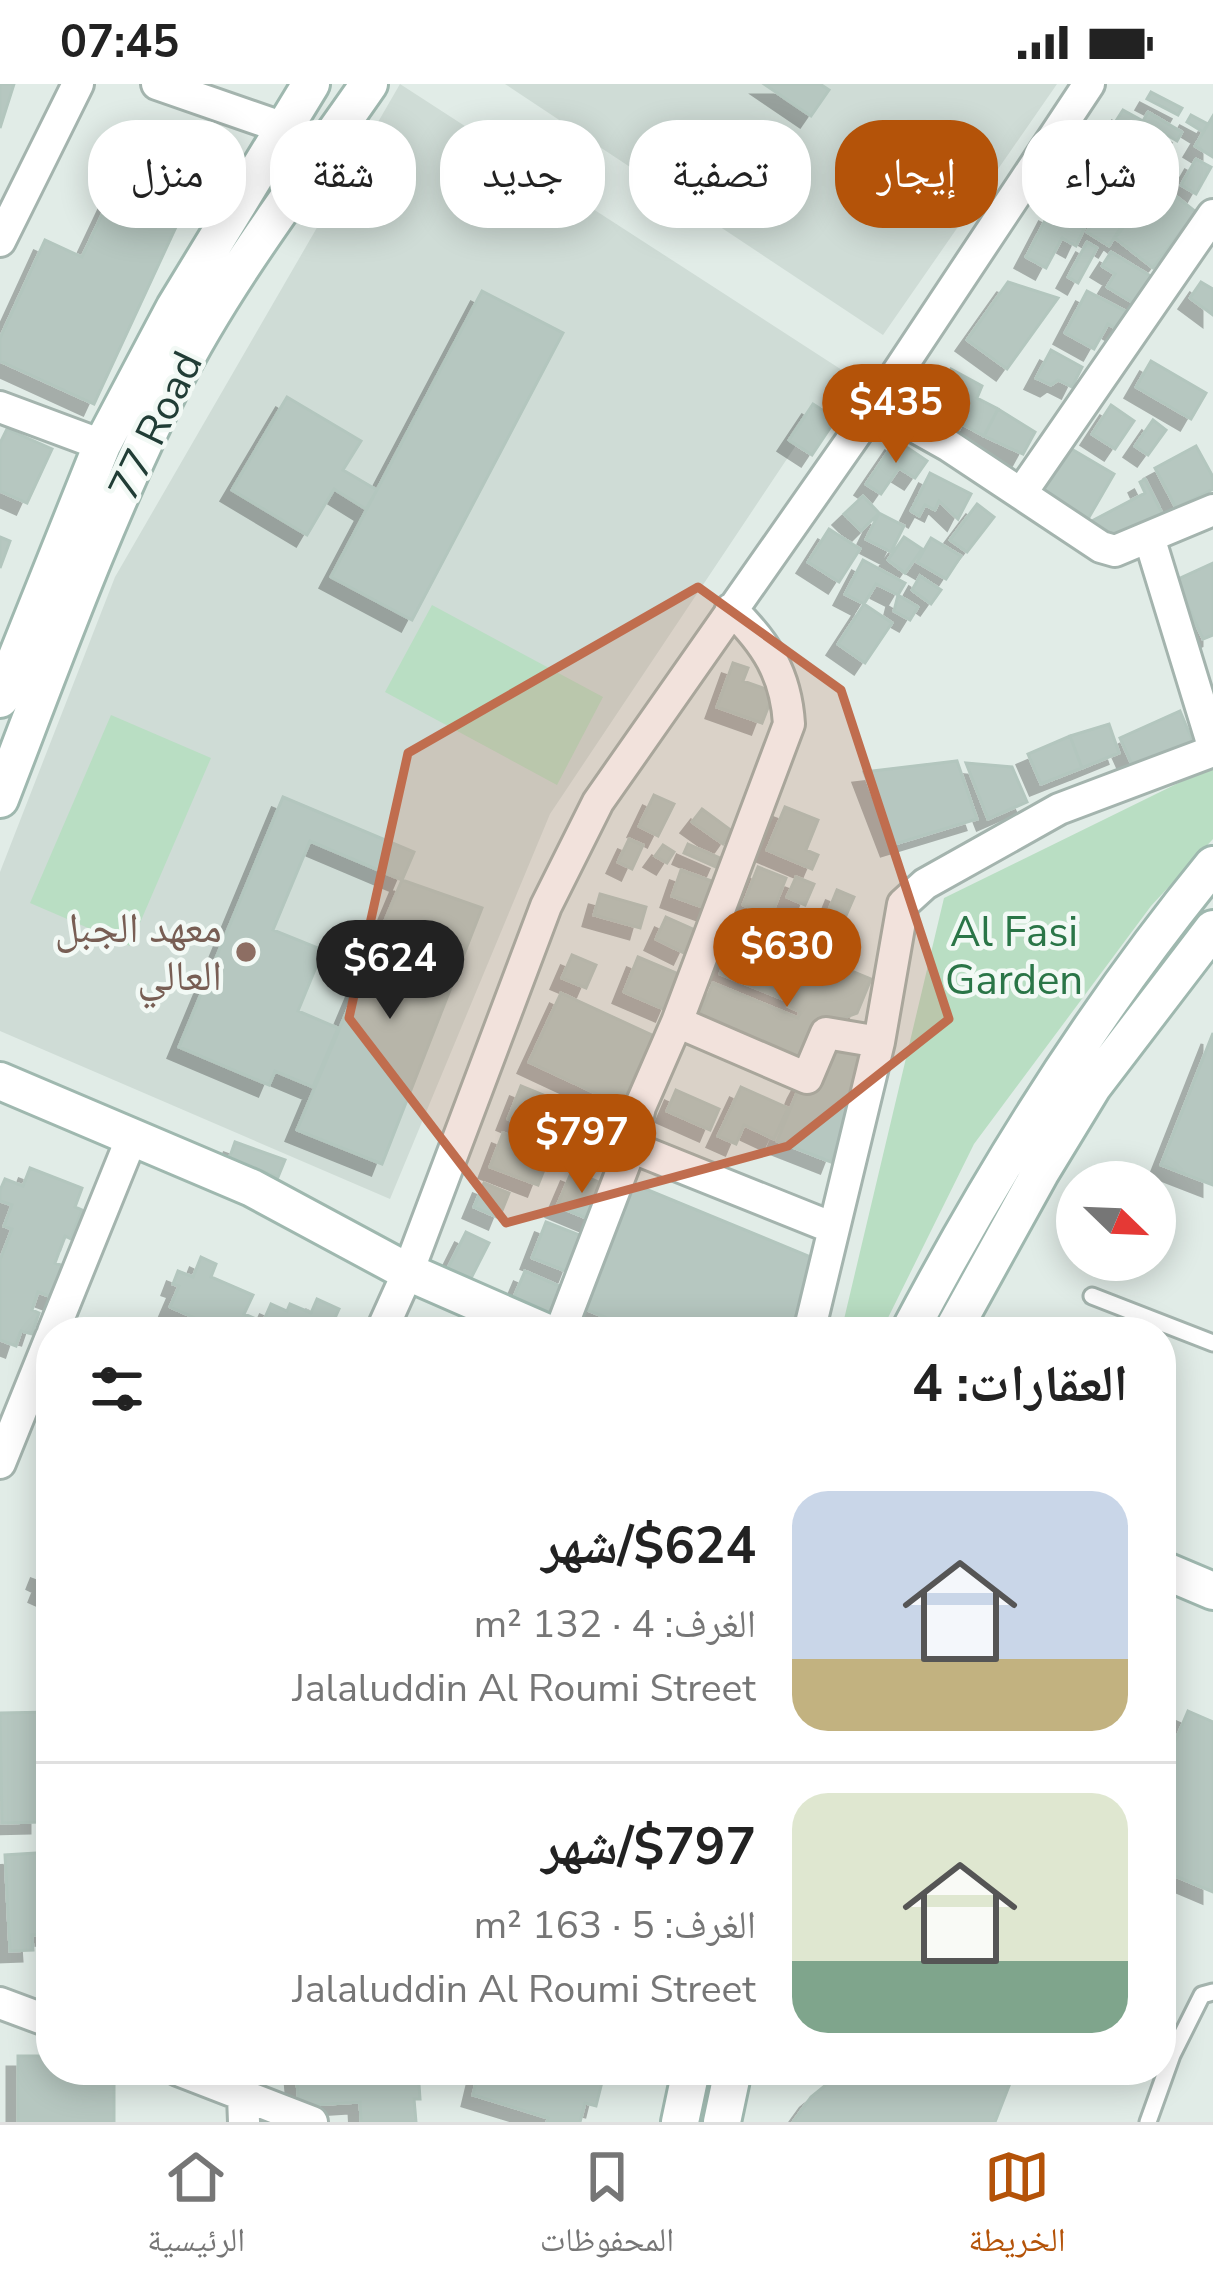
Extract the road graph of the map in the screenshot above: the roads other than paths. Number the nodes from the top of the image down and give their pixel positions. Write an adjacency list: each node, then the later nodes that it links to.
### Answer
1 (78, 84): 9 (street)
2 (157, 84): 7 (street)
3 (310, 84): 6 (main road)
4 (370, 84): 21 (main road, 77 Road)
5 (1089, 84): 12 (street)
6 (286, 120)
7 (270, 123)
8 (270, 146): 14 (main road)
9 (12, 189): 11 (street)
10 (1209, 230): 15 (street)
11 (0, 242)
12 (876, 405): 15 (street); 18 (street)
13 (0, 407): 14 (street)
14 (102, 445): 19 (main road)
15 (1022, 492): 17 (street)
16 (1213, 510): 17 (street)
17 (1149, 537): 20 (street)
18 (731, 609): 24 (street); 30 (street)
19 (0, 699)
20 (1213, 748): 25 (street)
21 (0, 799)
22 (1213, 865): 37 (main road)
23 (1213, 928): 38 (main road)
24 (677, 1022): 25 (street); 28 (street)
25 (880, 1042): 29 (street)
26 (0, 1081): 27 (main road)
27 (132, 1137): 30 (main road); 32 (street)
28 (631, 1147): 29 (street); 35 (street)
29 (833, 1228): 36 (street)
30 (408, 1272): 33 (street); 34 (main road)
31 (1092, 1296): 39 (lane)
32 (59, 1317)
33 (388, 1317)
34 (511, 1317)
35 (566, 1317)
36 (812, 1317)
37 (918, 1317)
38 (960, 1317)
39 (1146, 1317)
40 (1176, 1329): 41 (lane)
41 (1213, 1343)
42 (36, 1374): 43 (street)
43 (0, 1463)
44 (1176, 1575): 45 (main road)
45 (1213, 1591)
46 (1213, 1992): 49 (lane)
47 (0, 2002): 48 (street)
48 (36, 2016)
49 (1176, 2050)
50 (688, 2085): 55 (main road)
51 (730, 2085): 56 (main road)
52 (1162, 2085): 57 (lane)
53 (243, 2096): 54 (street)
54 (312, 2122)
55 (680, 2122)
56 (722, 2122)
57 (1148, 2122)

